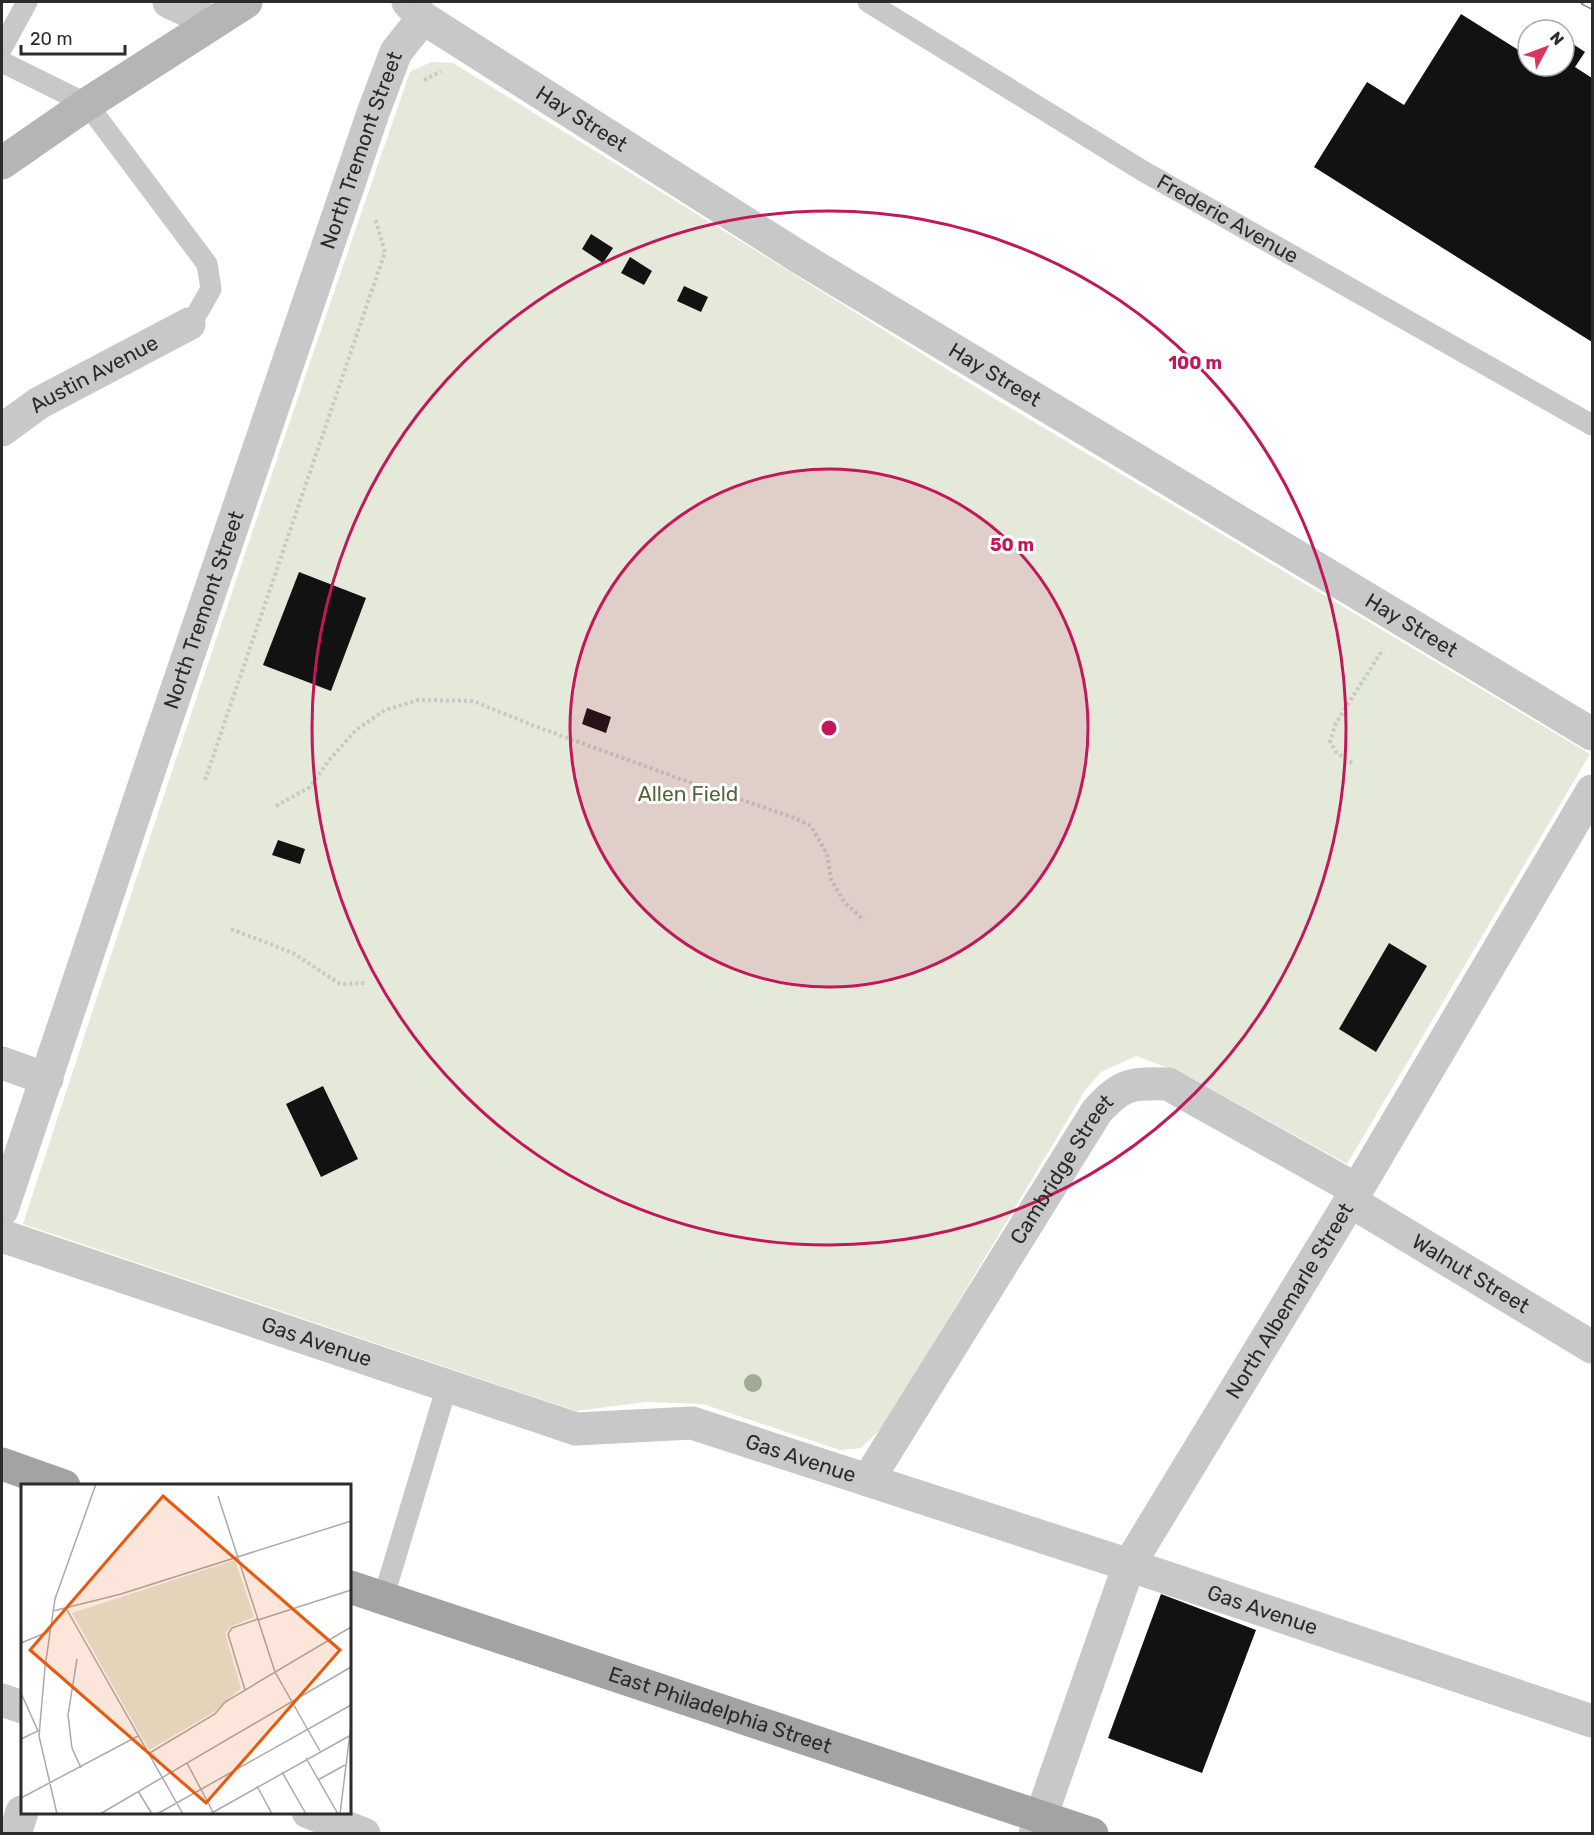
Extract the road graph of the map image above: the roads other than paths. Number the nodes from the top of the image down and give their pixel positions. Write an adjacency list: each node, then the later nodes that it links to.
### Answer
1 (27, 2): 7 (lane)
2 (169, 2): 6 (street)
3 (246, 2): 6 (main road)
4 (868, 2): 12 (lane, Frederic Avenue)
5 (415, 10): 14 (street, Hay Street); 17 (street, North Tremont Street)
6 (212, 22): 9 (main road)
7 (2, 48)
8 (2, 62): 9 (lane)
9 (87, 104): 10 (main road); 11 (lane)
10 (2, 163)
11 (189, 324): 13 (street, Austin Avenue)
12 (1593, 425)
13 (2, 430)
14 (1593, 735)
15 (1593, 791): 18 (street, North Albemarle Street)
16 (2, 1063): 17 (street)
17 (47, 1079): 19 (street, North Tremont Street)
18 (1354, 1196): 21 (street, Walnut Street); 24 (street, Cambridge Street); 26 (street, North Albemarle Street)
19 (2, 1210)
20 (2, 1236): 22 (street, Gas Avenue)
21 (1593, 1347)
22 (447, 1386): 24 (street, Gas Avenue); 28 (lane)
23 (2, 1464): 25 (main road)
24 (868, 1480): 26 (street, Gas Avenue)
25 (60, 1484)
26 (1129, 1565): 31 (street, Gas Avenue); 34 (street, North Albemarle Street)
27 (351, 1587): 28 (main road, East Philadelphia Street)
28 (383, 1599): 34 (main road, East Philadelphia Street)
29 (2, 1700): 30 (street)
30 (21, 1707)
31 (1593, 1721)
32 (21, 1814): 35 (street)
33 (313, 1814): 36 (street)
34 (1038, 1825): 37 (main road, East Philadelphia Street)
35 (15, 1833)
36 (364, 1833)
37 (1092, 1833)

